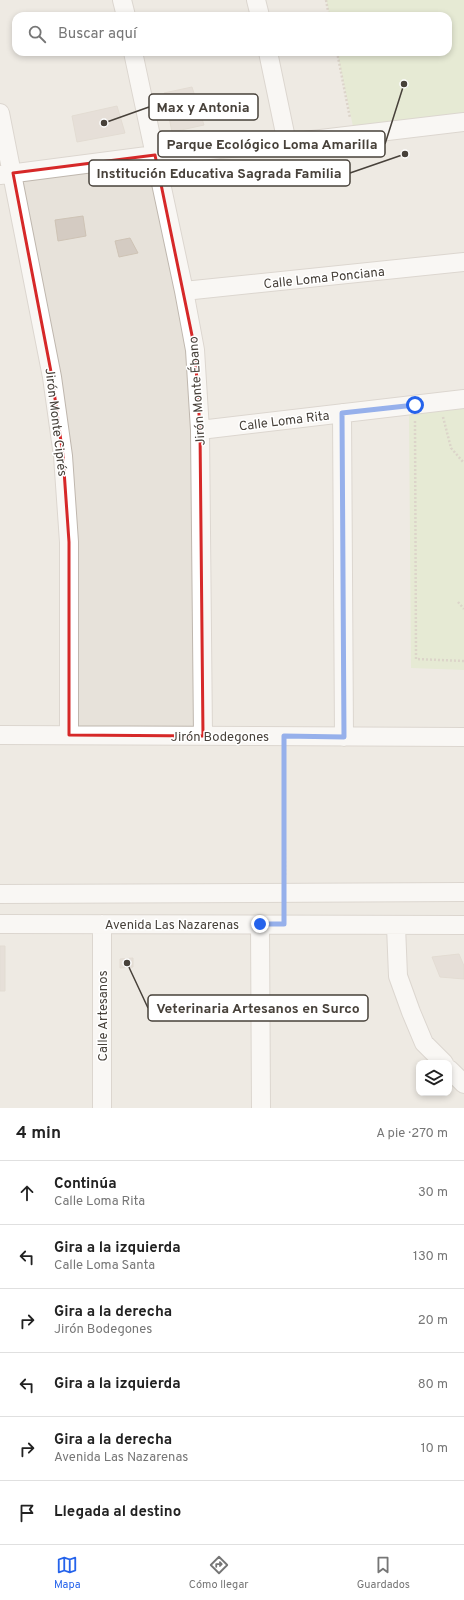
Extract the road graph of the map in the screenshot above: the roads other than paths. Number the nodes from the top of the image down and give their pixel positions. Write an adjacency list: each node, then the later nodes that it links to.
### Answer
1 (122, 0): 3 (street)
2 (256, 0): 4 (street)
3 (125, 12)
4 (259, 12)
5 (134, 56): 10 (street, Jirón Monte Ébano)
6 (269, 56): 9 (street)
7 (0, 113): 11 (street, Jirón Monte Ciprés)
8 (464, 122): 9 (street)
9 (287, 142): 10 (street)
10 (155, 154): 11 (street); 13 (street, Jirón Monte Ébano)
11 (6, 174): 18 (street, Jirón Monte Ciprés)
12 (464, 262): 13 (street, Calle Loma Ponciana)
13 (184, 291): 16 (street, Jirón Monte Ébano)
14 (464, 399): 15 (street, Calle Loma Rita)
15 (342, 413): 16 (street, Calle Loma Rita); 20 (street)
16 (200, 430): 19 (street, Jirón Monte Ébano)
17 (0, 735): 18 (street, Jirón Bodegones)
18 (69, 735): 19 (street, Jirón Bodegones)
19 (203, 736): 20 (street, Jirón Bodegones)
20 (344, 737): 21 (street, Jirón Bodegones)
21 (464, 737)
22 (464, 892): 23 (street)
23 (0, 894)
24 (0, 924): 25 (street, Avenida Las Nazarenas)
25 (102, 924): 26 (street, Avenida Las Nazarenas); 32 (street, Calle Artesanos)
26 (260, 924): 28 (street, Avenida Las Nazarenas); 33 (street)
27 (464, 925): 28 (street, Avenida Las Nazarenas)
28 (396, 926): 29 (street)
29 (441, 1060)
30 (452, 1072): 31 (street)
31 (464, 1084)
32 (102, 1108)
33 (261, 1108)

